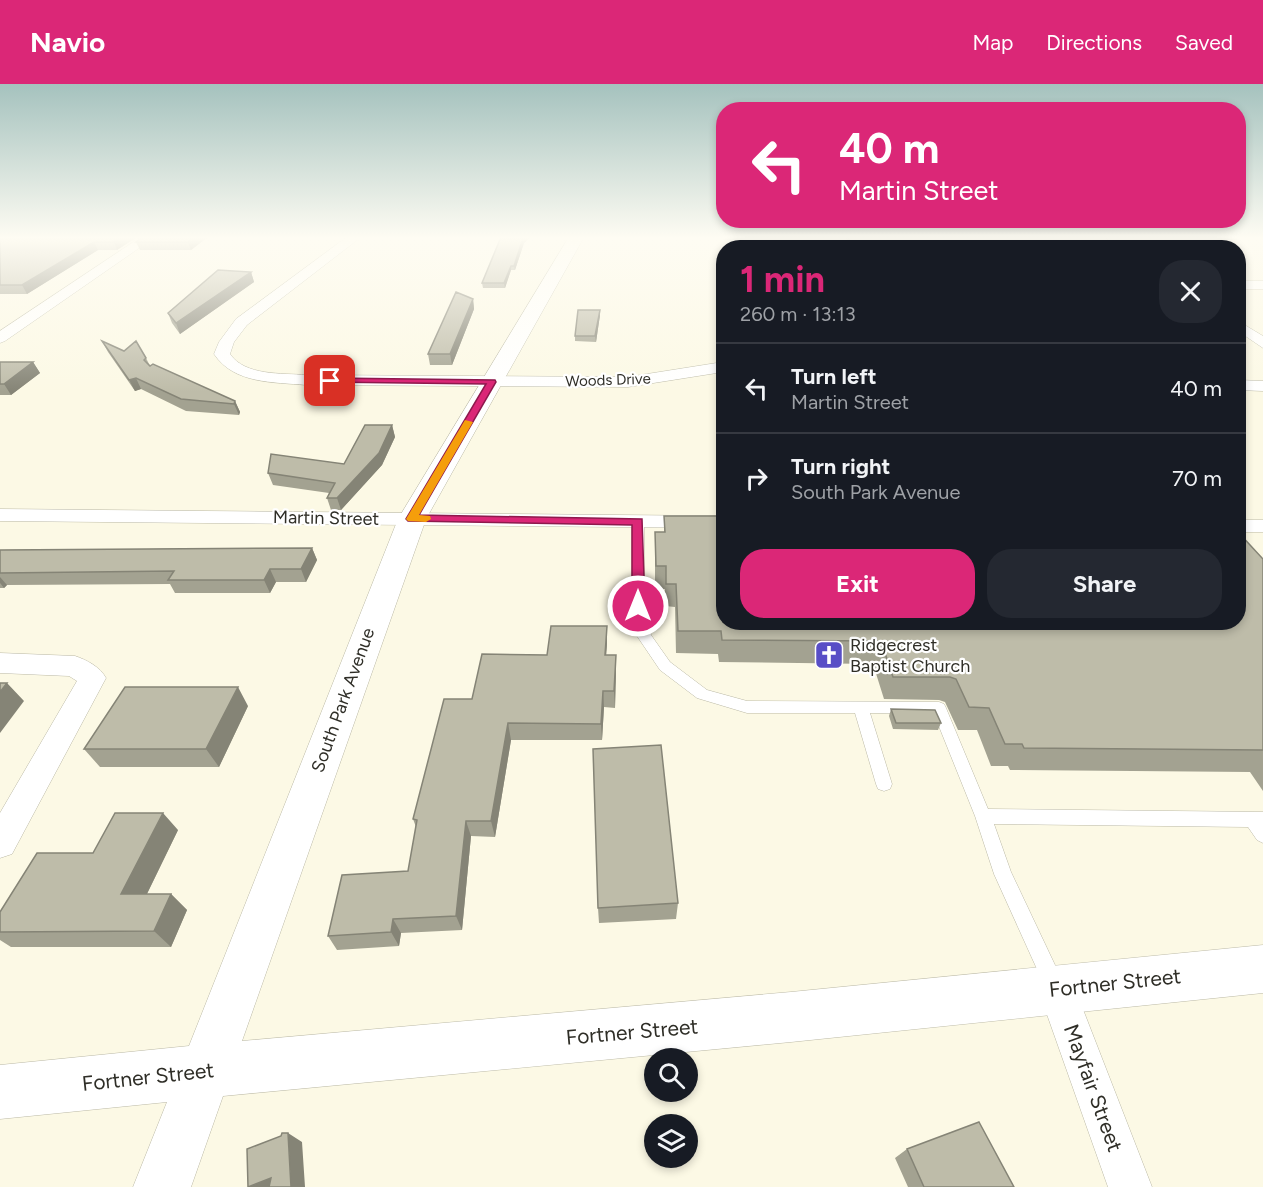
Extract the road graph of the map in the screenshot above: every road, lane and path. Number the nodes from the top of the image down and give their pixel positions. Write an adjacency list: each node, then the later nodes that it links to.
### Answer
1 (73, 288): 5 (street)
2 (285, 288): 8 (street, Woods Drive)
3 (547, 288): 8 (street, South Park Avenue)
4 (1246, 331): 6 (street)
5 (0, 338)
6 (1263, 343)
7 (716, 368): 8 (street, Woods Drive)
8 (492, 382): 12 (street, South Park Avenue)
9 (1246, 386): 10 (street)
10 (1263, 386)
11 (0, 515): 12 (street, Martin Street)
12 (412, 519): 13 (street, Martin Street); 26 (street, South Park Avenue)
13 (638, 521): 14 (street, Martin Street); 18 (lane)
14 (716, 522)
15 (1246, 526): 16 (street)
16 (1263, 526)
17 (0, 663): 23 (street)
18 (861, 708): 19 (lane); 20 (lane)
19 (884, 784)
20 (983, 816): 21 (lane); 25 (lane)
21 (1258, 820): 22 (lane)
22 (1263, 835)
23 (0, 843)
24 (1263, 969): 25 (street, Fortner Street)
25 (1057, 989): 26 (street, Fortner Street); 29 (street, Mayfair Street)
26 (207, 1071): 27 (street, Fortner Street); 28 (street, South Park Avenue)
27 (0, 1092)
28 (162, 1187)
29 (1130, 1187)

